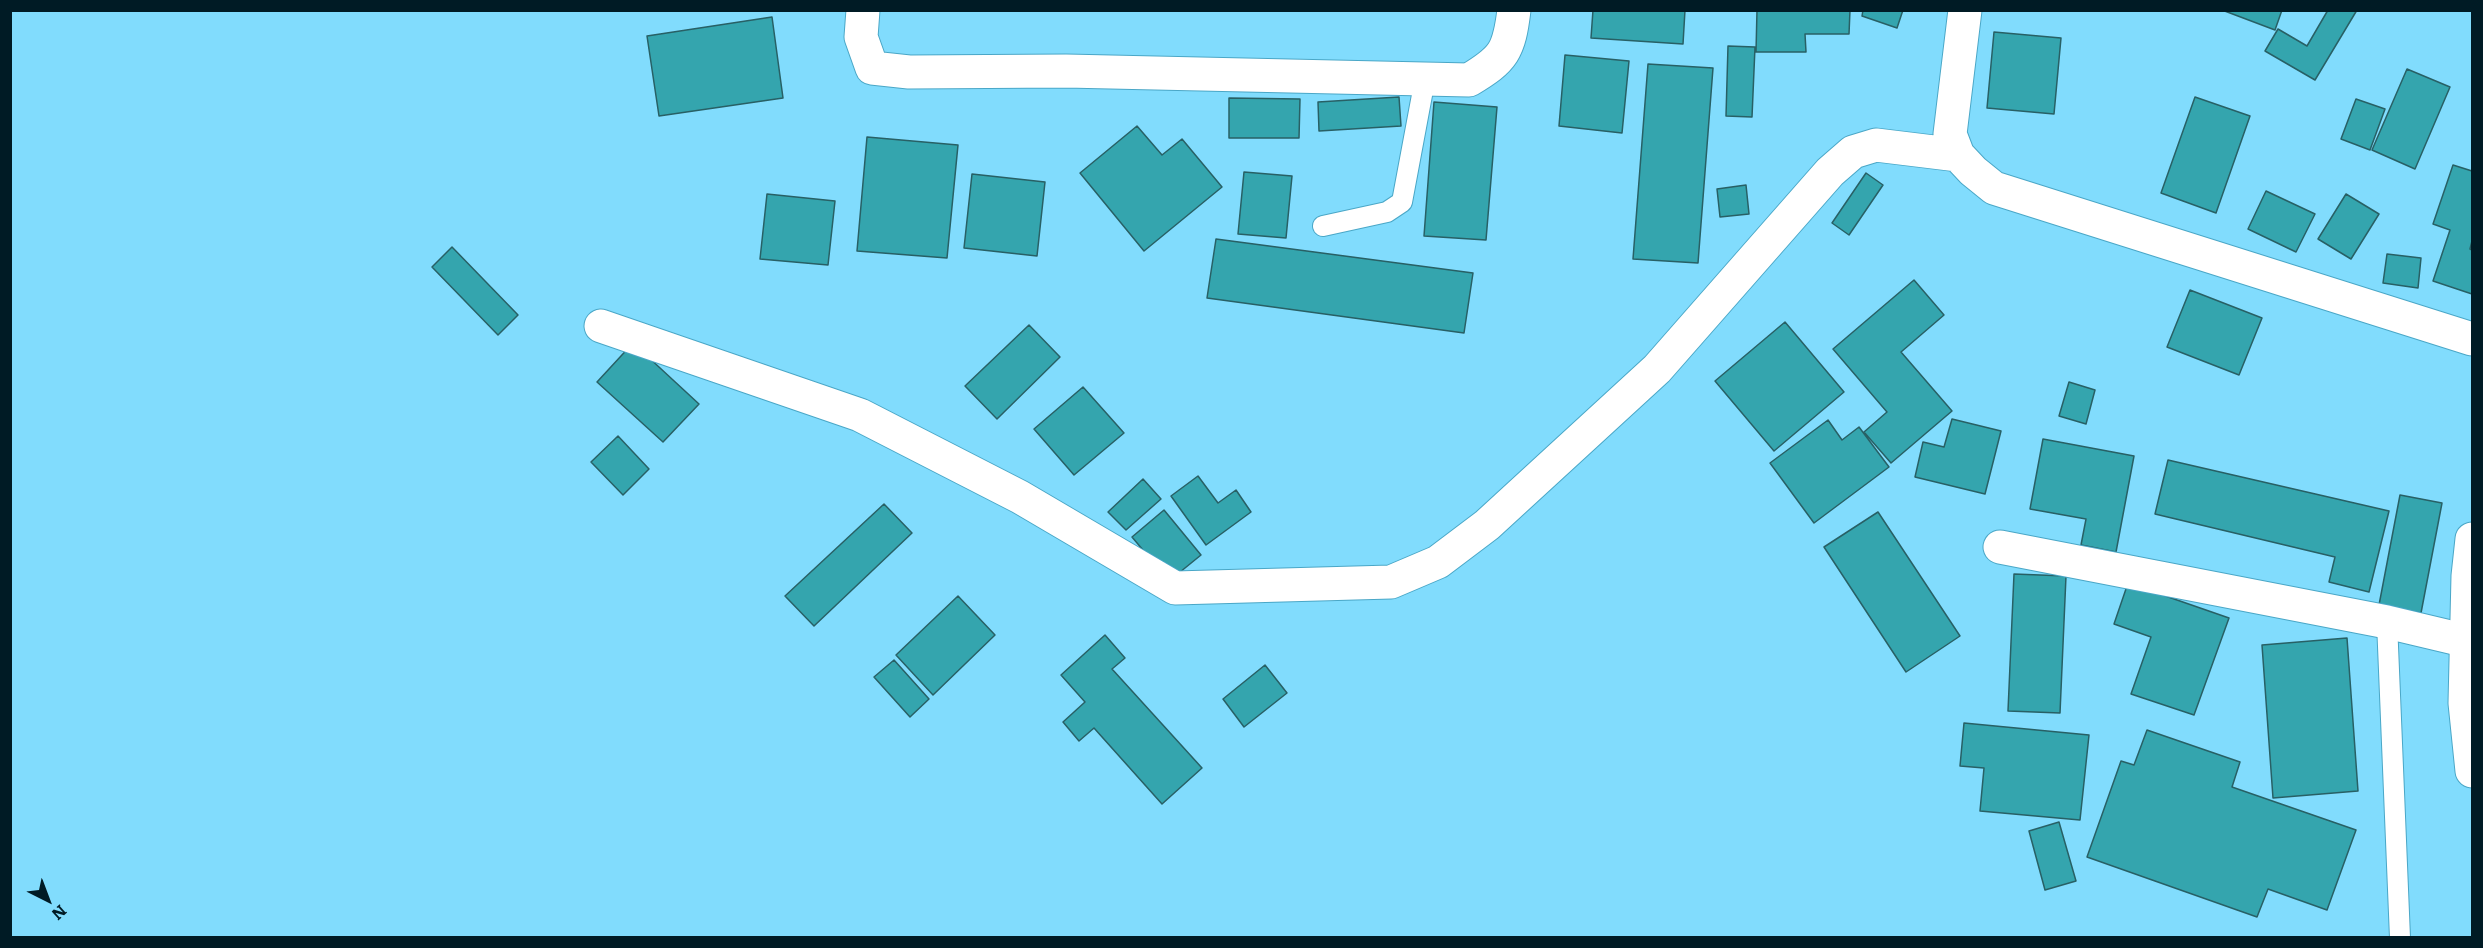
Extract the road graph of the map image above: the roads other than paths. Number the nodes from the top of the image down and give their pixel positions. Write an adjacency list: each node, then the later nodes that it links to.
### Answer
1 (863, 10): 4 (street)
2 (1514, 10): 4 (street)
3 (1965, 10): 5 (street)
4 (1425, 79): 6 (lane)
5 (1958, 155): 7 (street); 8 (street)
6 (1323, 226)
7 (602, 326)
8 (2472, 339)
9 (2472, 539): 12 (street)
10 (2000, 547): 11 (street)
11 (2387, 622): 12 (street); 14 (lane)
12 (2467, 641): 13 (street)
13 (2472, 771)
14 (2400, 938)

